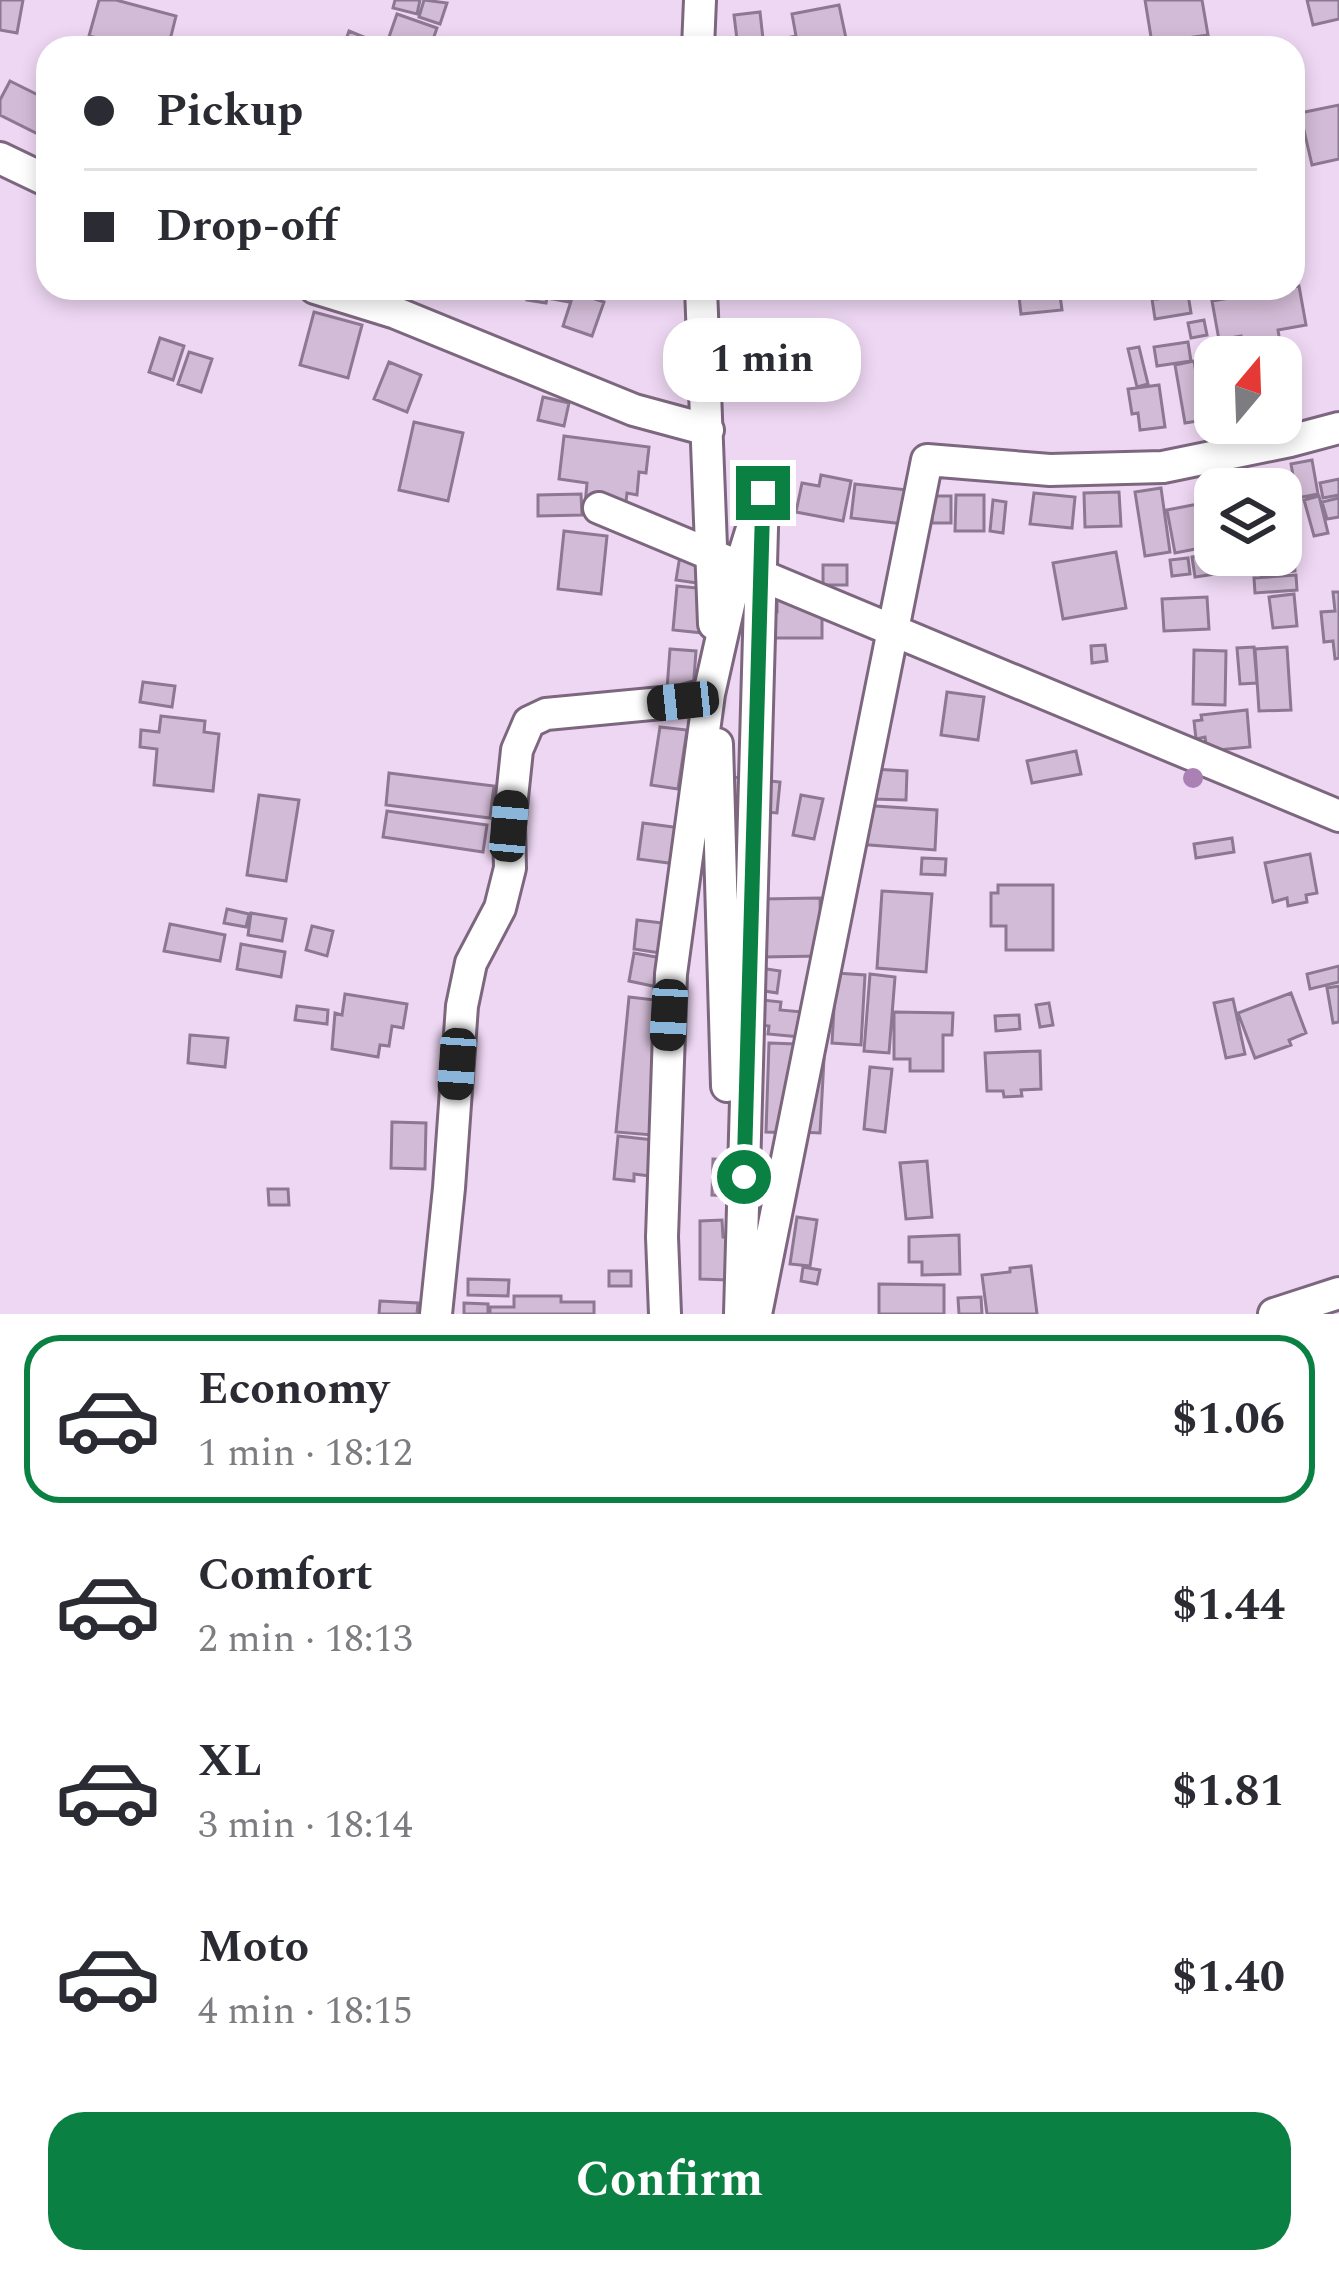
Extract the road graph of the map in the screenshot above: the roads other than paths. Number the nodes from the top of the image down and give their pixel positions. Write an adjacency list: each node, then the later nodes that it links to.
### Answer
1 (700, 0): 2 (street)
2 (698, 36)
3 (0, 158): 4 (street)
4 (36, 175)
5 (354, 300): 8 (street)
6 (702, 300): 8 (street)
7 (1339, 428): 16 (street)
8 (708, 430): 15 (street)
9 (599, 508): 11 (street)
10 (709, 694): 13 (street); 14 (street); 15 (street)
11 (1339, 815)
12 (1339, 1293): 17 (street)
13 (436, 1314)
14 (664, 1314)
15 (737, 1314)
16 (756, 1314)
17 (1274, 1314)

